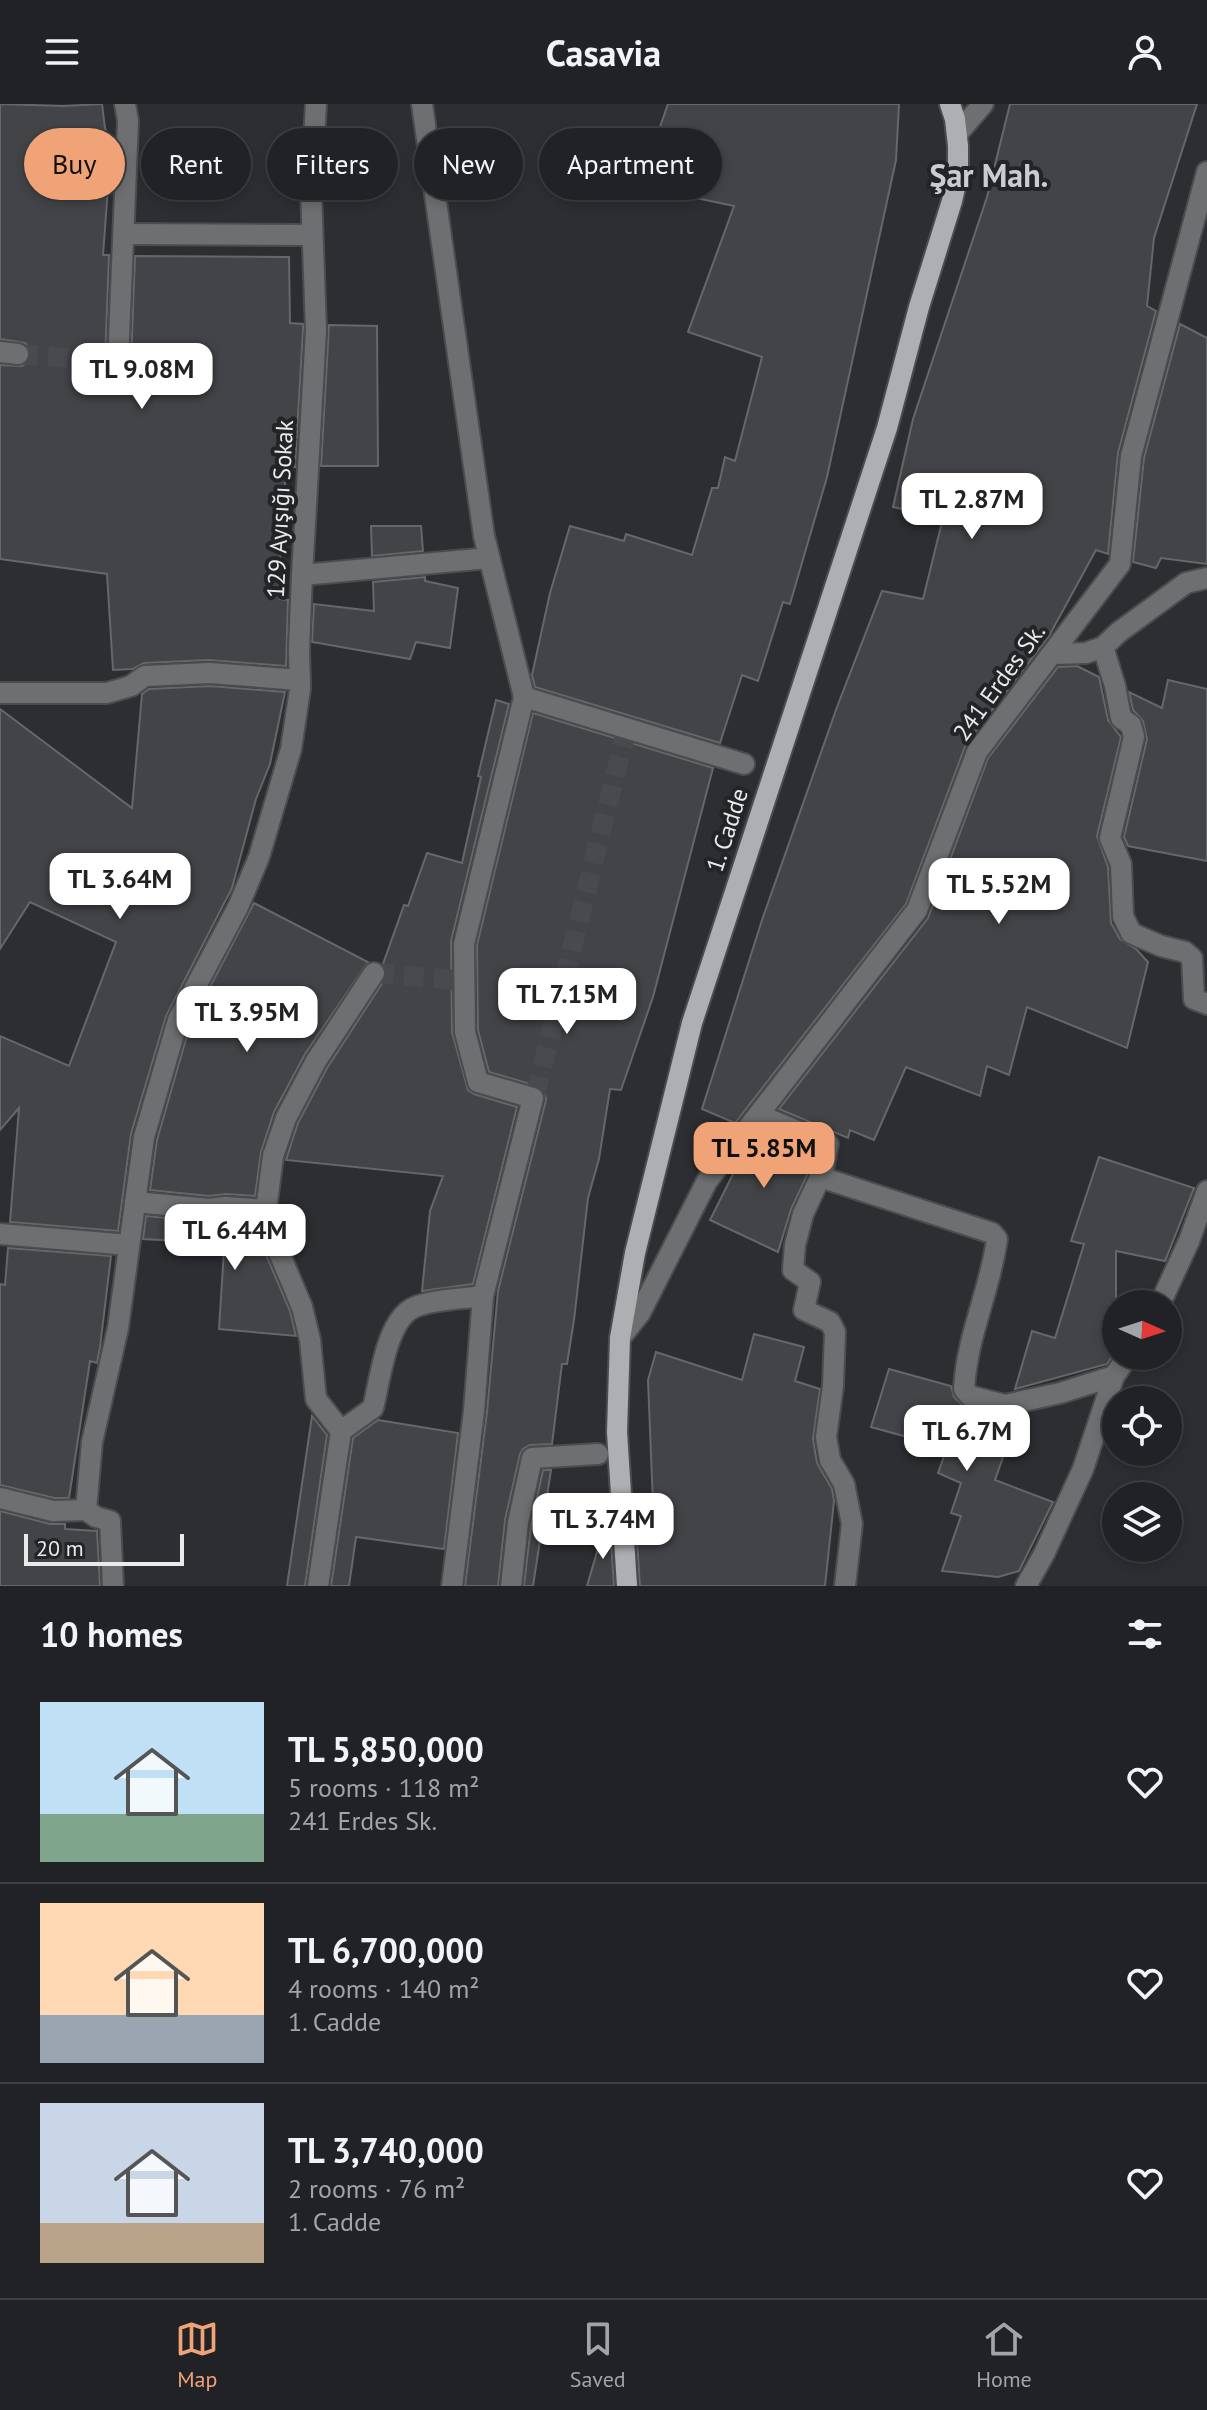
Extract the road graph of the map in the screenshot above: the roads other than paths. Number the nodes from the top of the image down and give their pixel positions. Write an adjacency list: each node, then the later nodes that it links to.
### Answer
1 (125, 104): 8 (street)
2 (316, 104): 9 (street, 129 Ayışığı Sokak)
3 (422, 104): 11 (street)
4 (950, 104): 6 (main road, 1. Cadde)
5 (983, 104): 6 (street)
6 (957, 134): 31 (main road, 1. Cadde)
7 (1207, 172): 15 (street, 241 Erdes Sk.)
8 (124, 234): 9 (street); 10 (street)
9 (312, 235): 12 (street, 129 Ayışığı Sokak)
10 (118, 362)
11 (489, 558): 12 (street); 18 (street)
12 (302, 575): 16 (street, 129 Ayışığı Sokak)
13 (1207, 578): 14 (street)
14 (1103, 647): 15 (street); 21 (street)
15 (1052, 654): 22 (street, 241 Erdes Sk.)
16 (300, 680): 17 (street); 25 (street, 129 Ayışığı Sokak)
17 (0, 693)
18 (524, 697): 19 (street); 30 (street)
19 (744, 764)
20 (374, 973): 26 (street)
21 (1207, 1004)
22 (759, 1115): 23 (street); 31 (street, 241 Erdes Sk.)
23 (820, 1177): 33 (street); 43 (street)
24 (1207, 1191): 29 (street)
25 (135, 1202): 26 (street); 28 (street, 129 Ayışığı Sokak)
26 (266, 1210): 34 (street)
27 (0, 1234): 28 (street)
28 (129, 1245): 37 (street, 129 Ayışığı Sokak)
29 (1166, 1290)
30 (483, 1296): 34 (street); 40 (street)
31 (620, 1338): 42 (main road, 1. Cadde)
32 (1118, 1370): 33 (street)
33 (1114, 1376): 44 (street)
34 (341, 1431): 39 (street)
35 (598, 1454): 41 (street)
36 (0, 1498): 37 (street)
37 (86, 1510): 38 (street)
38 (113, 1586)
39 (318, 1586)
40 (452, 1586)
41 (511, 1586)
42 (627, 1586)
43 (845, 1586)
44 (1026, 1586)

